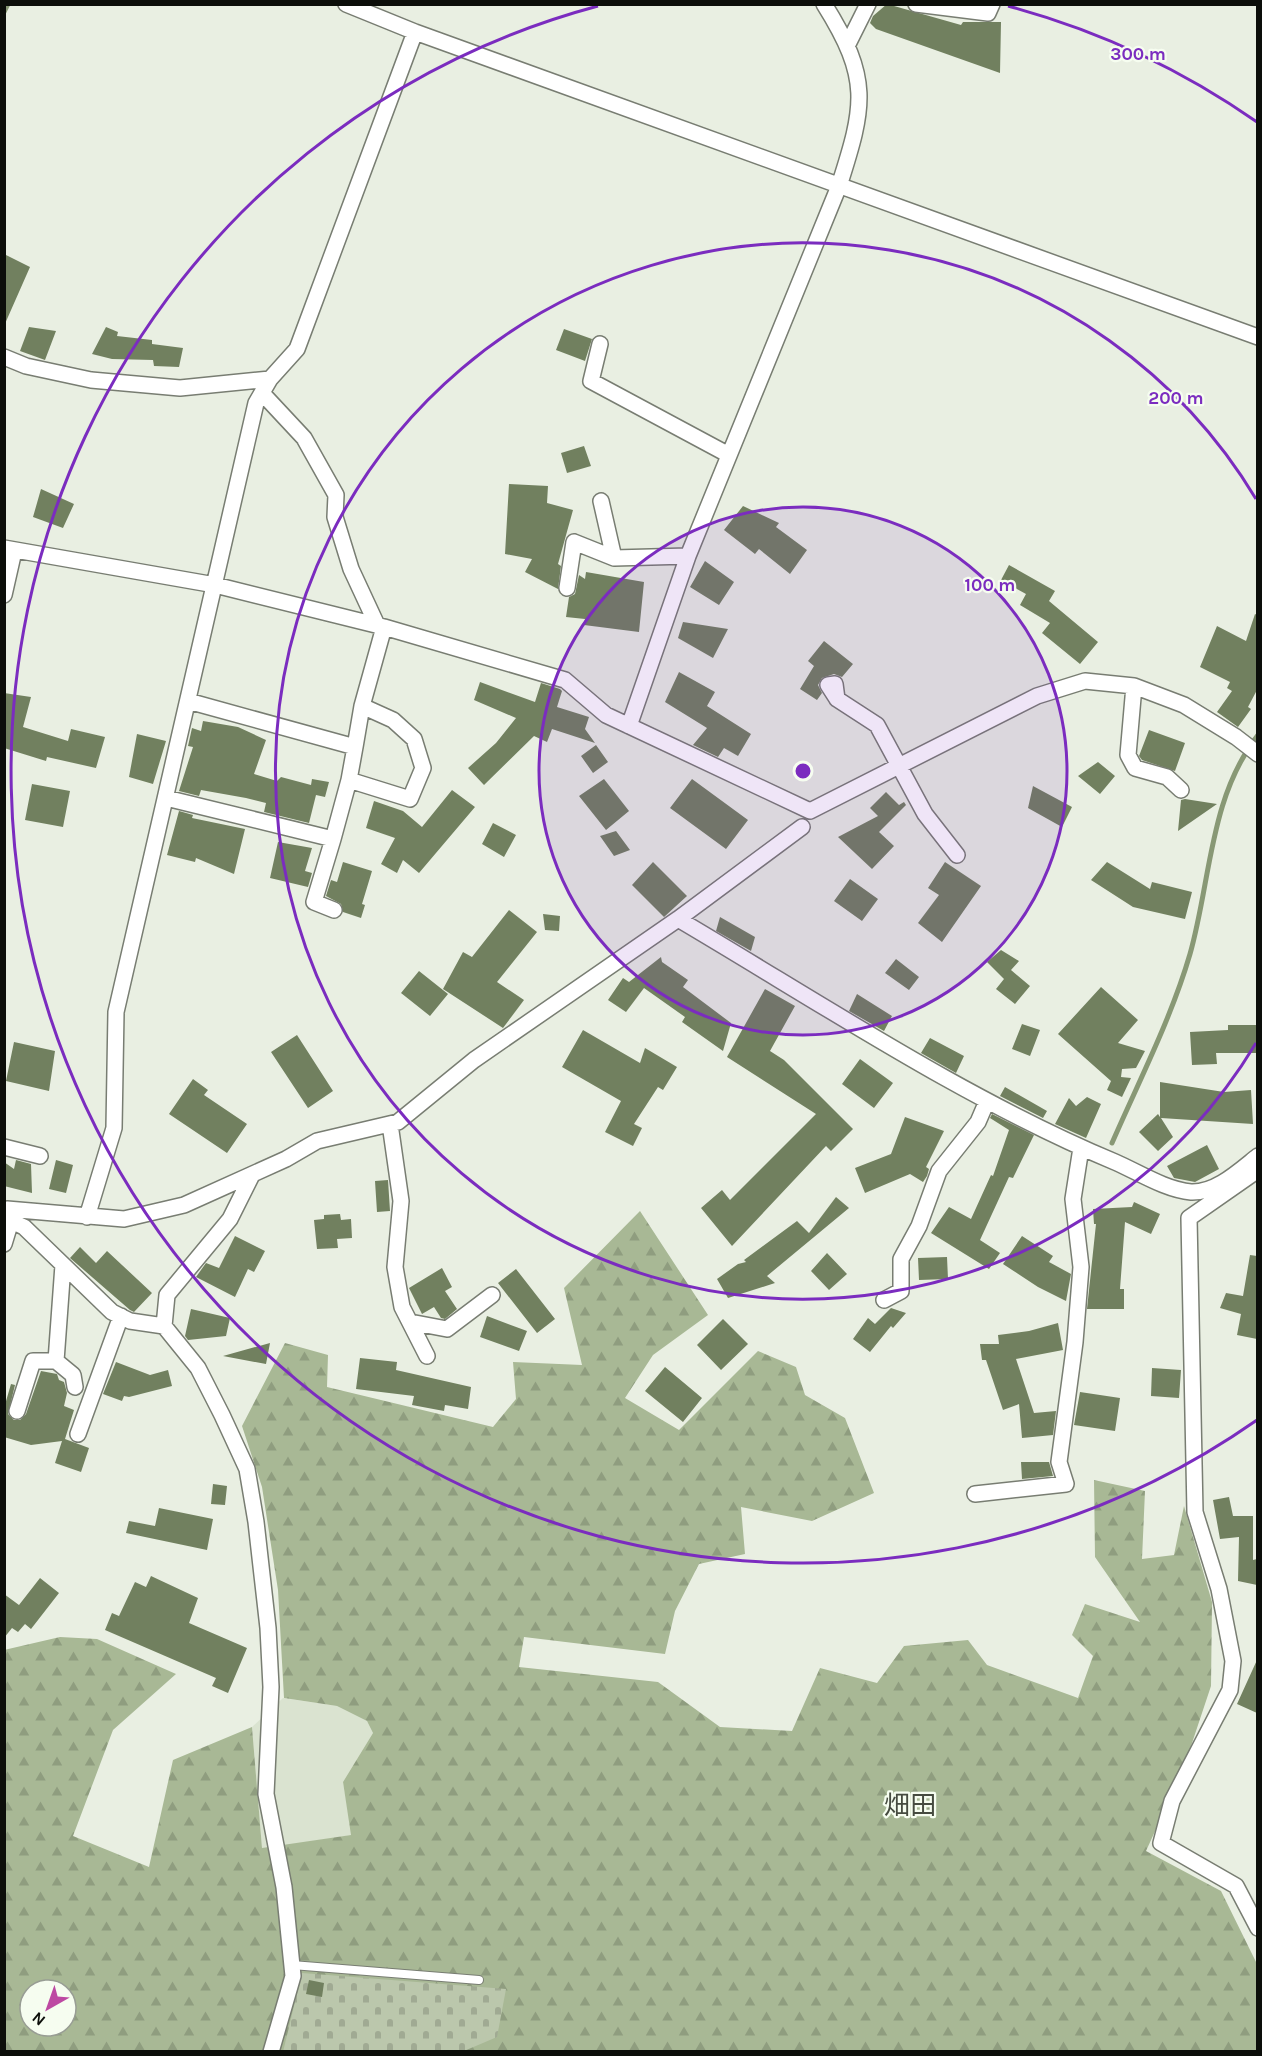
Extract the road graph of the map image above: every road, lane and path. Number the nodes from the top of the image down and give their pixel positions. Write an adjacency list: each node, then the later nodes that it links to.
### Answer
1 (346, 4): 6 (street)
2 (824, 4): 7 (street)
3 (868, 4): 7 (street)
4 (916, 4): 5 (street)
5 (992, 4)
6 (415, 32): 8 (street); 12 (street)
7 (847, 46): 8 (street)
8 (839, 186): 9 (street); 13 (street)
9 (1257, 337)
10 (600, 344): 13 (street)
11 (4, 357): 12 (street)
12 (266, 386): 18 (street); 21 (street)
13 (729, 454): 16 (street)
14 (601, 501): 17 (street)
15 (9, 549): 18 (street); 20 (street)
16 (688, 556): 17 (street); 26 (street)
17 (614, 558): 19 (street)
18 (215, 585): 21 (street); 24 (street)
19 (567, 588)
20 (4, 595)
21 (380, 626): 25 (street); 26 (street)
22 (1134, 686): 28 (street); 29 (street); 31 (street)
23 (837, 699): 29 (street)
24 (188, 701): 27 (street); 32 (street)
25 (362, 706): 27 (street); 30 (street)
26 (629, 726): 29 (street)
27 (355, 747): 30 (street)
28 (1257, 754)
29 (898, 767): 35 (street)
30 (349, 780): 34 (street)
31 (1181, 790)
32 (166, 798): 34 (street); 47 (street)
33 (802, 827): 37 (street)
34 (333, 839): 36 (street)
35 (957, 855)
36 (334, 910)
37 (678, 919): 38 (street); 39 (street)
38 (987, 1101): 41 (street); 51 (street)
39 (390, 1124): 45 (street); 53 (street)
40 (4, 1147): 42 (street)
41 (1081, 1148): 43 (street); 60 (street)
42 (40, 1156)
43 (1257, 1156)
44 (1257, 1170): 61 (street)
45 (252, 1175): 47 (street); 54 (street)
46 (8, 1213): 47 (street); 48 (street); 49 (street)
47 (87, 1217)
48 (4, 1244)
49 (63, 1265): 52 (street); 56 (street)
50 (492, 1295): 53 (street)
51 (884, 1300)
52 (121, 1316): 54 (street); 59 (street)
53 (410, 1322): 55 (street)
54 (164, 1326): 62 (street)
55 (427, 1356)
56 (56, 1361): 57 (street); 58 (street)
57 (75, 1387)
58 (17, 1411)
59 (78, 1434)
60 (975, 1494)
61 (1257, 1928)
62 (292, 1965): 63 (lane); 64 (street)
63 (479, 1980)
64 (271, 2052)

